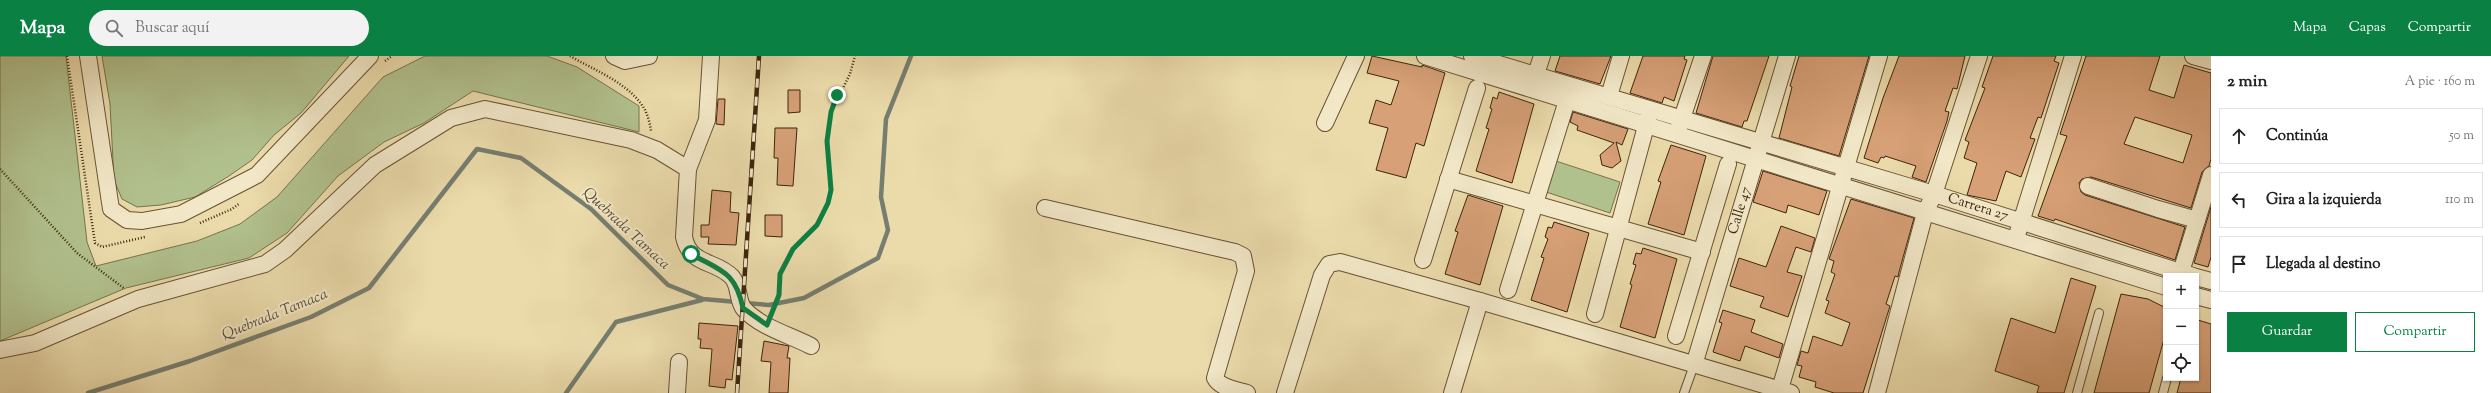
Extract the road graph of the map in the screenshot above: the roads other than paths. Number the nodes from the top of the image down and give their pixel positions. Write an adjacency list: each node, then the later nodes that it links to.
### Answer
1 (88, 56): 2 (street)
2 (370, 56)
3 (614, 56): 4 (street)
4 (649, 56)
5 (711, 56): 30 (street)
6 (1356, 56): 25 (street)
7 (1425, 56): 22 (street)
8 (1472, 56): 18 (street)
9 (1542, 56): 18 (street)
10 (1620, 56): 21 (street)
11 (1703, 56): 24 (street)
12 (1787, 56): 27 (street, Calle 47)
13 (1879, 56): 31 (street)
14 (1979, 56): 36 (street)
15 (2073, 56): 41 (street)
16 (2193, 56): 17 (street)
17 (2211, 61)
18 (1536, 74): 19 (street)
19 (1572, 86): 21 (street); 22 (street)
20 (1477, 88): 33 (street)
21 (1609, 96): 23 (street)
22 (1566, 101): 23 (street); 37 (street)
23 (1649, 117): 24 (street, Carrera 27); 26 (street); 42 (street)
24 (1684, 118): 26 (street); 27 (street, Carrera 27)
25 (1325, 123)
26 (1676, 134): 28 (street)
27 (1761, 144): 28 (street, Calle 47); 31 (street, Carrera 27)
28 (1756, 160): 34 (street); 61 (street, Calle 47)
29 (1728, 164): 44 (street)
30 (688, 169): 58 (street); 59 (street)
31 (1845, 169): 34 (street); 36 (street, Carrera 27)
32 (2211, 175): 40 (street)
33 (1448, 179): 37 (street); 45 (street)
34 (1840, 184): 39 (street); 63 (street)
35 (2088, 186): 40 (street)
36 (1934, 194): 39 (street); 41 (street, Carrera 27)
37 (1535, 204): 42 (street); 51 (street)
38 (1045, 208): 65 (street)
39 (1925, 213): 43 (street); 69 (street)
40 (2197, 220): 47 (street)
41 (2021, 222): 43 (street); 46 (street, Carrera 27)
42 (1620, 228): 44 (street); 56 (street)
43 (2015, 241): 50 (street)
44 (1702, 252): 57 (street)
45 (1423, 260)
46 (2184, 273)
47 (2190, 273)
48 (2199, 278): 49 (street, Carrera 27)
49 (2211, 282)
50 (2163, 286)
51 (1508, 290)
52 (2199, 297): 53 (street)
53 (2211, 300)
54 (1480, 301): 61 (street); 66 (street); 67 (street)
55 (2099, 313): 70 (lane)
56 (1594, 314)
57 (1676, 336)
58 (811, 346)
59 (0, 350)
60 (679, 362): 64 (street)
61 (1694, 365): 63 (street); 68 (lane)
62 (2166, 381): 71 (lane)
63 (1785, 391)
64 (677, 393)
65 (1247, 393)
66 (1285, 393)
67 (1452, 393)
68 (1684, 393)
69 (1877, 393)
70 (2077, 393)
71 (2163, 393)

